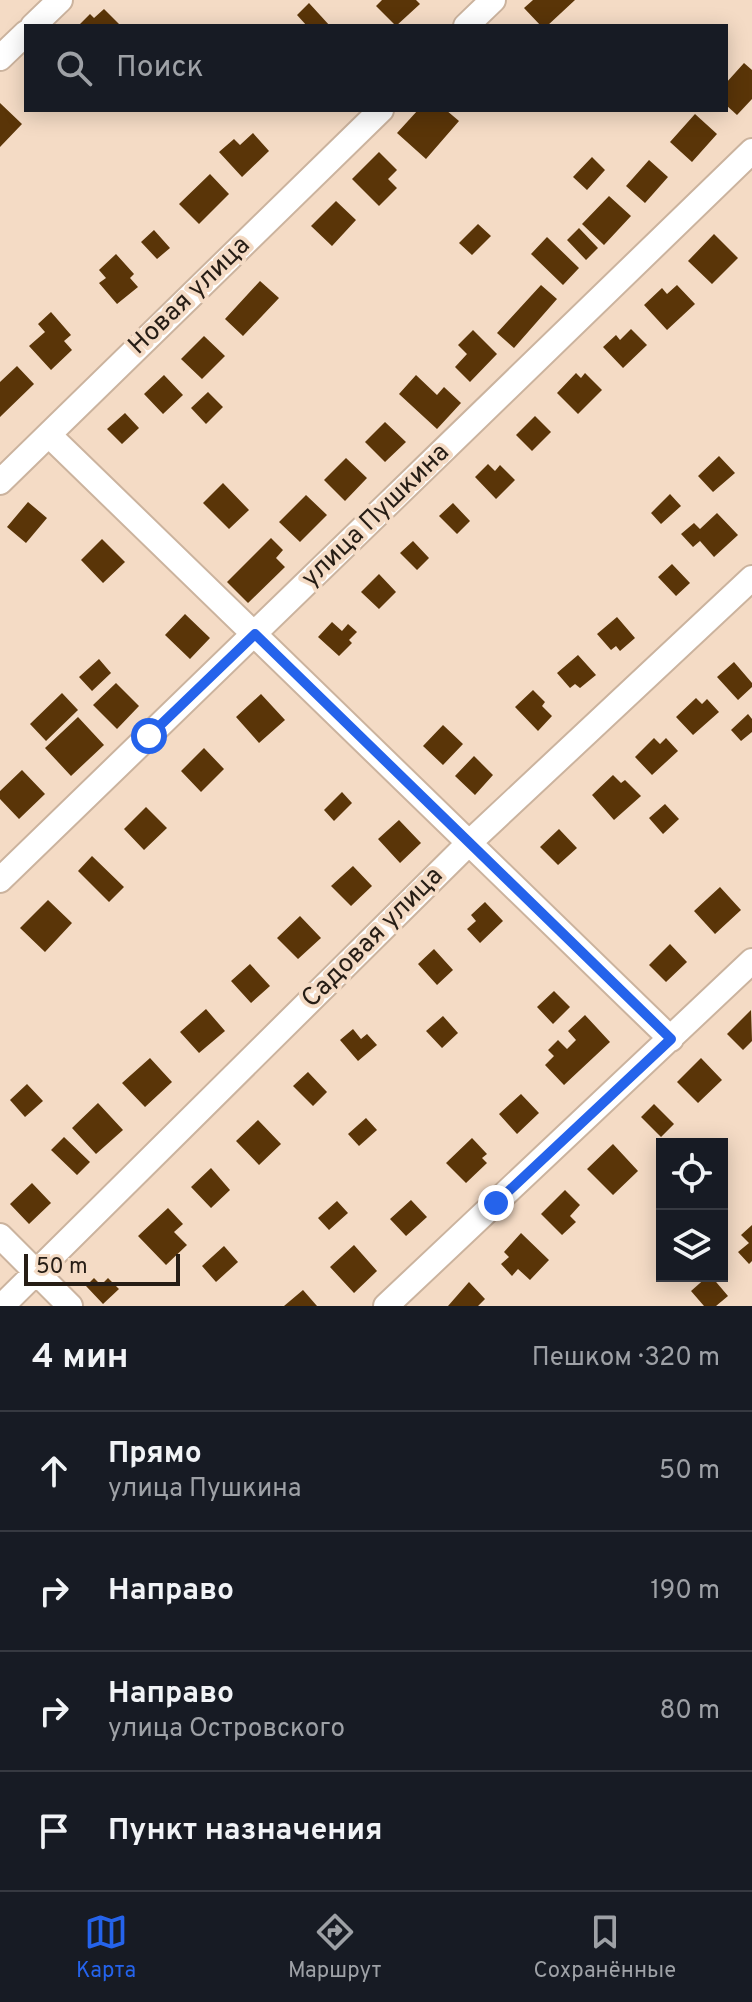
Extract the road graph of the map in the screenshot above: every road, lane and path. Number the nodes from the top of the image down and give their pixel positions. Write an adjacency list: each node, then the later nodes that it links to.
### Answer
1 (60, 0): 3 (street)
2 (493, 0): 4 (street)
3 (35, 24)
4 (468, 24)
5 (24, 35): 6 (street)
6 (0, 58)
7 (379, 112): 9 (street, Новая улица)
8 (752, 151): 12 (street, улица Пушкина)
9 (49, 435): 10 (street, Новая улица); 12 (street)
10 (0, 482)
11 (752, 578): 13 (street, Садовая улица)
12 (255, 634): 13 (street); 14 (street, улица Пушкина)
13 (470, 842): 16 (street); 18 (street, Садовая улица)
14 (0, 880)
15 (752, 961): 16 (street)
16 (671, 1039): 21 (street)
17 (0, 1236): 18 (street)
18 (35, 1272): 19 (street, Садовая улица); 20 (street)
19 (2, 1306)
20 (70, 1306)
21 (386, 1306)

